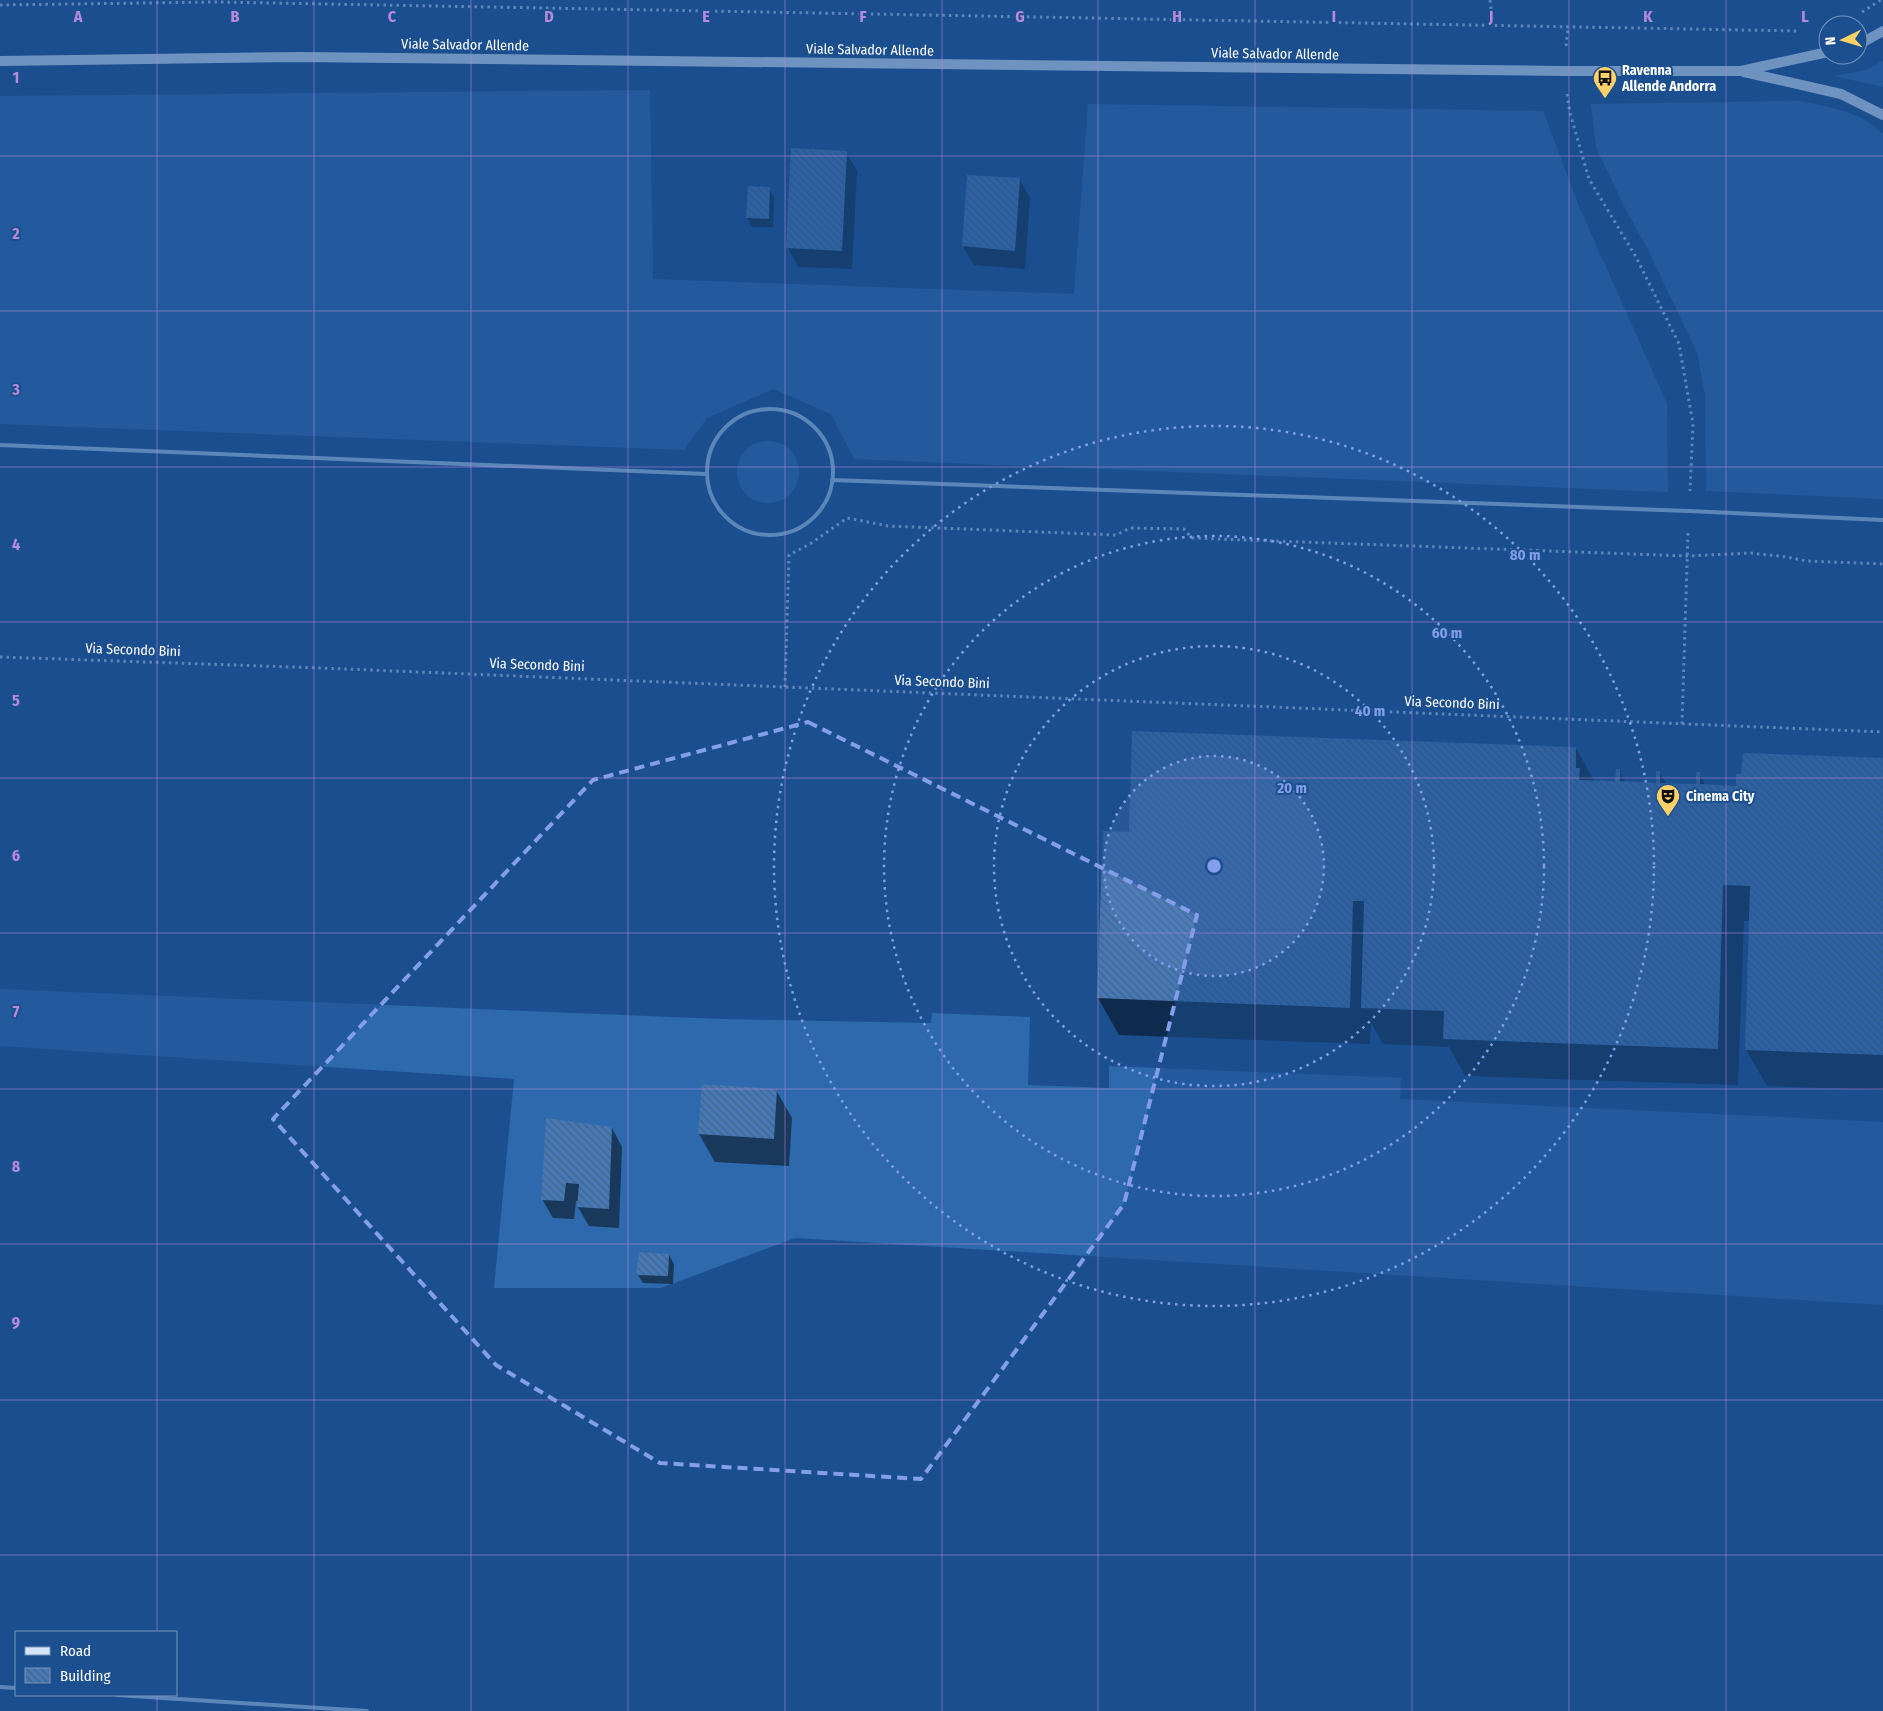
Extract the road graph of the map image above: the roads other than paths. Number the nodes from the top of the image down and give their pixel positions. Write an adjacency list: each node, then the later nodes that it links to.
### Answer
1 (1883, 31): 2 (main road)
2 (1868, 39)
3 (1818, 54): 5 (main road, Viale Salvador Allende)
4 (0, 61): 5 (main road, Viale Salvador Allende)
5 (1740, 71): 6 (main road, Viale Salvador Allende)
6 (1883, 115)
7 (0, 445): 8 (lane)
8 (707, 474): 9 (lane); 9 (lane)
9 (832, 480): 10 (lane)
10 (1883, 520)
11 (0, 1687): 12 (lane)
12 (15, 1688)
13 (133, 1696): 14 (lane)
14 (367, 1711)

